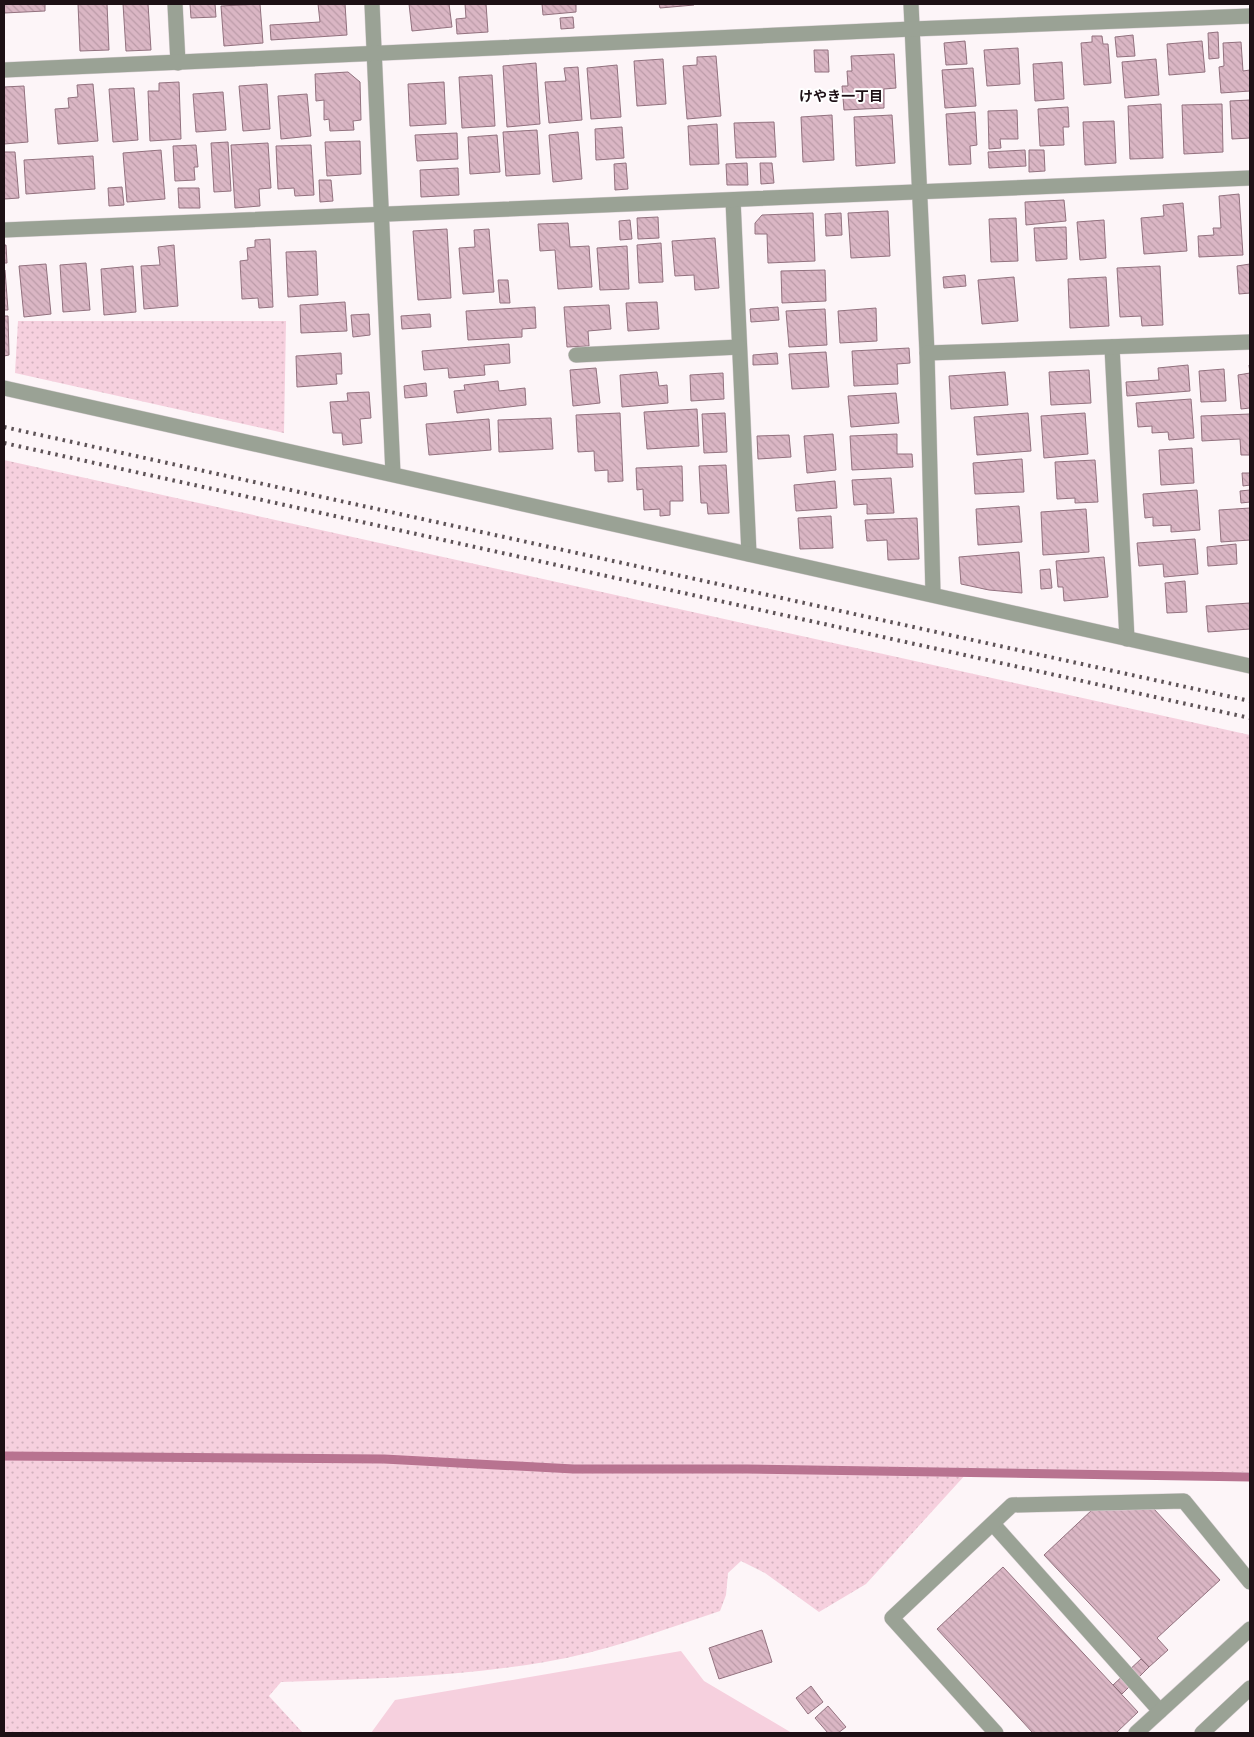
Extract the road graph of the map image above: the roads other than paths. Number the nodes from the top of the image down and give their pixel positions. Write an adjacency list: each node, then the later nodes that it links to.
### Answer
1 (175, 4): 7 (street)
2 (372, 4): 6 (street)
3 (911, 4): 5 (street)
4 (1250, 16): 5 (street)
5 (912, 29): 6 (street); 10 (street)
6 (374, 55): 7 (street); 12 (street)
7 (178, 63): 8 (street)
8 (4, 70)
9 (1250, 178): 10 (street)
10 (920, 192): 11 (street); 17 (street)
11 (733, 200): 12 (street); 16 (street)
12 (381, 213): 13 (street); 20 (street)
13 (4, 230)
14 (1250, 342): 15 (street)
15 (1112, 347): 17 (street); 23 (street)
16 (739, 348): 18 (street); 21 (street)
17 (927, 353): 22 (street)
18 (576, 355)
19 (4, 388): 20 (street)
20 (393, 474): 21 (street)
21 (749, 554): 22 (street)
22 (933, 594): 23 (street)
23 (1127, 639): 24 (street)
24 (1250, 666)
25 (993, 1524): 26 (street); 29 (street); 30 (street)
26 (1250, 1582)
27 (1250, 1628): 29 (street)
28 (1250, 1688): 32 (street)
29 (1160, 1711): 31 (street)
30 (987, 1730)
31 (1136, 1733)
32 (1202, 1733)

